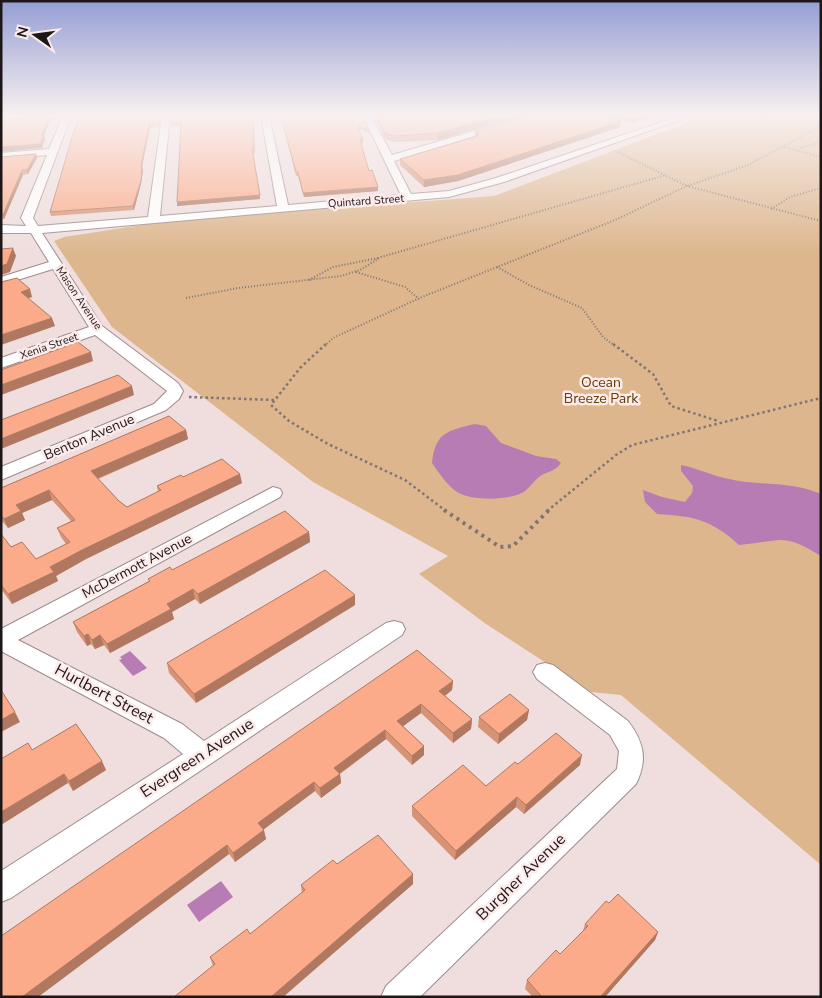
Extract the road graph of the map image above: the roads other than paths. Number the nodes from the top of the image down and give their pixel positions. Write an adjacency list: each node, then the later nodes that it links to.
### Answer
1 (49, 163): 10 (street)
2 (161, 163): 8 (street)
3 (274, 163): 7 (street)
4 (390, 163): 6 (street)
5 (550, 163): 6 (street, Quintard Street)
6 (408, 198): 7 (street, Quintard Street)
7 (283, 207): 8 (street, Quintard Street)
8 (154, 218): 10 (street, Quintard Street)
9 (1, 229): 10 (street, Quintard Street)
10 (34, 230): 11 (street, Quintard Street); 12 (street, Mason Avenue)
11 (1, 239)
12 (56, 264): 13 (street); 14 (street, Mason Avenue)
13 (1, 281)
14 (97, 329): 15 (street, Xenia Street); 16 (street, Mason Avenue)
15 (1, 363)
16 (173, 396): 17 (street, Benton Avenue)
17 (1, 474)
18 (272, 493): 20 (street, McDermott Avenue)
19 (394, 629): 23 (street, Evergreen Avenue)
20 (1, 640): 23 (street, Hurlbert Street)
21 (545, 672): 22 (street)
22 (633, 751): 25 (street, Burgher Avenue)
23 (202, 754): 24 (street, Evergreen Avenue)
24 (1, 888)
25 (396, 997)

